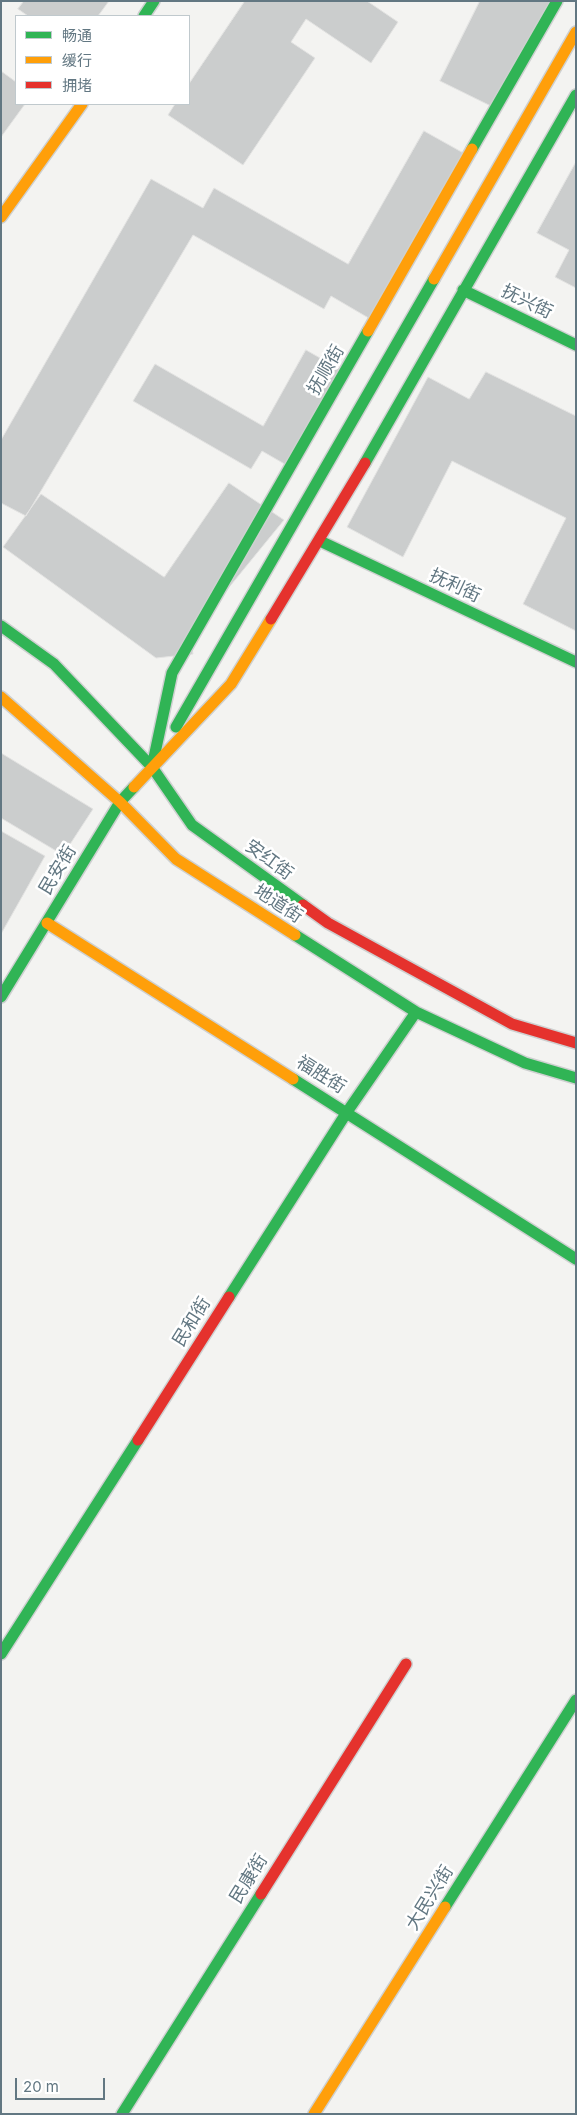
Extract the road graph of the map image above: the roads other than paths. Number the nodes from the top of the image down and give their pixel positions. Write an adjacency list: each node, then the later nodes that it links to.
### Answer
1 (154, 1): 3 (main road)
2 (558, 1): 14 (main road, 抚顺街)
3 (145, 15)
4 (576, 32): 14 (main road)
5 (576, 95): 8 (main road)
6 (81, 105): 7 (main road)
7 (1, 217)
8 (463, 290): 9 (main road, 抚兴街); 10 (main road)
9 (576, 345)
10 (320, 541): 12 (main road, 抚利街); 14 (main road)
11 (1, 626): 14 (main road, 安红街)
12 (576, 662)
13 (1, 697): 15 (main road, 地道街)
14 (152, 767): 15 (main road, 民安街); 19 (main road, 安红街)
15 (120, 802): 16 (main road, 民安街); 18 (main road, 地道街)
16 (47, 923): 17 (main road, 民安街); 21 (main road, 福胜街)
17 (1, 997)
18 (416, 1012): 20 (main road, 地道街); 21 (main road, 民和街)
19 (576, 1043)
20 (576, 1078)
21 (347, 1112): 22 (main road, 福胜街); 23 (main road, 民和街)
22 (576, 1259)
23 (1, 1654)
24 (406, 1664): 26 (main road, 民康街)
25 (576, 1700): 27 (main road, 大民兴街)
26 (122, 2114)
27 (314, 2114)

